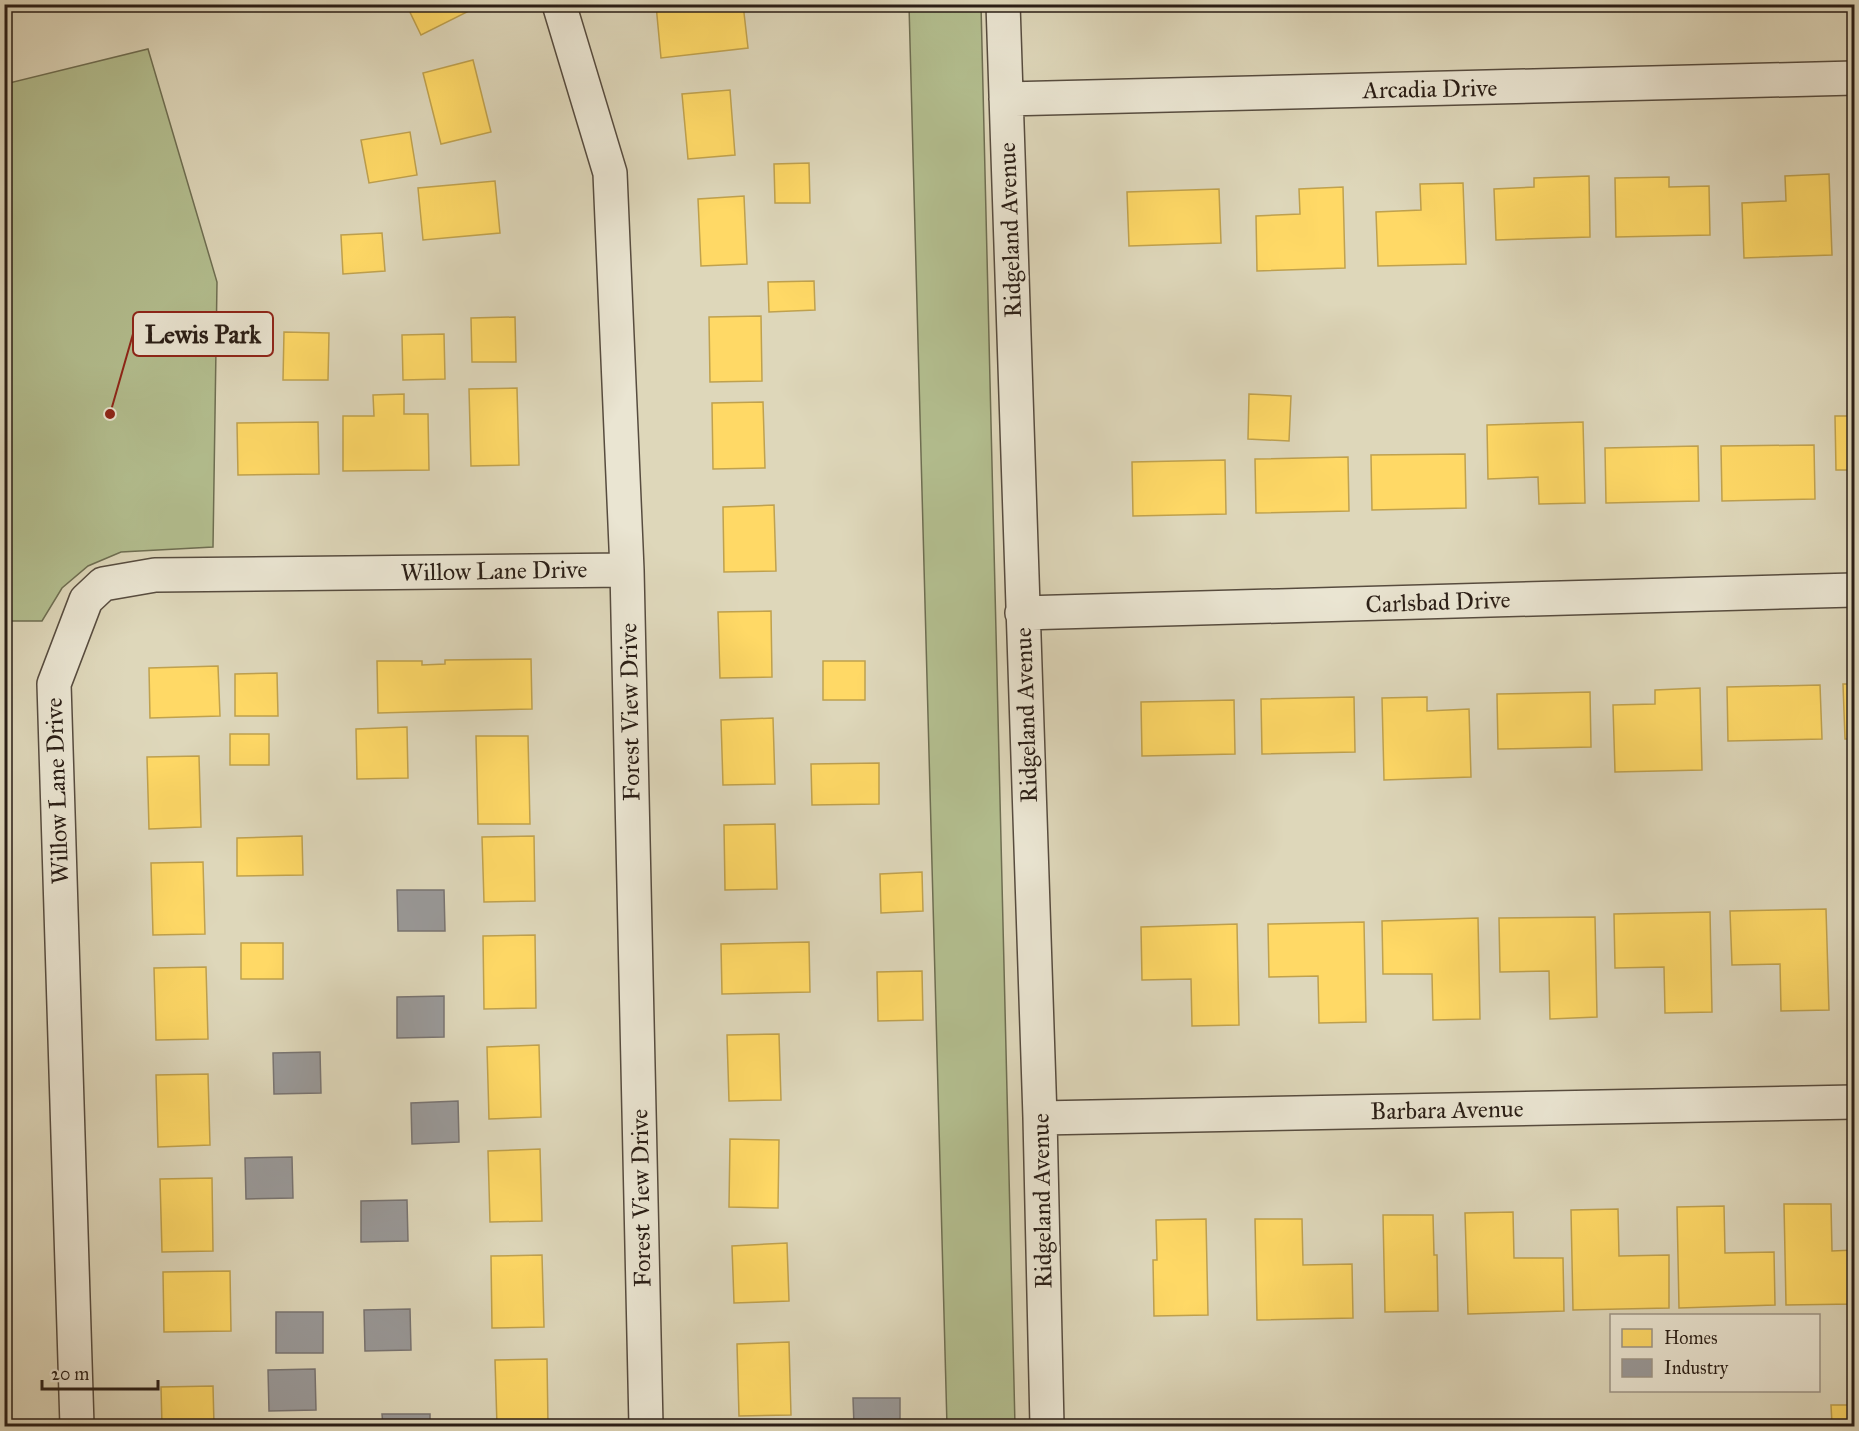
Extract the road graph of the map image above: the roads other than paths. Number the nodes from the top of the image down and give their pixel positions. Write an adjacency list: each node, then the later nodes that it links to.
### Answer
1 (559, 4): 5 (street, Forest View Drive)
2 (1003, 4): 4 (street, Ridgeland Avenue)
3 (1854, 78): 4 (street, Arcadia Drive)
4 (1006, 99): 7 (street, Ridgeland Avenue)
5 (627, 570): 10 (street, Willow Lane Drive); 11 (street, Forest View Drive)
6 (1854, 591): 7 (street, Carlsbad Drive)
7 (1022, 613): 9 (street, Ridgeland Avenue)
8 (1854, 1102): 9 (street, Barbara Avenue)
9 (1040, 1118): 12 (street, Ridgeland Avenue)
10 (77, 1426)
11 (646, 1426)
12 (1047, 1426)

